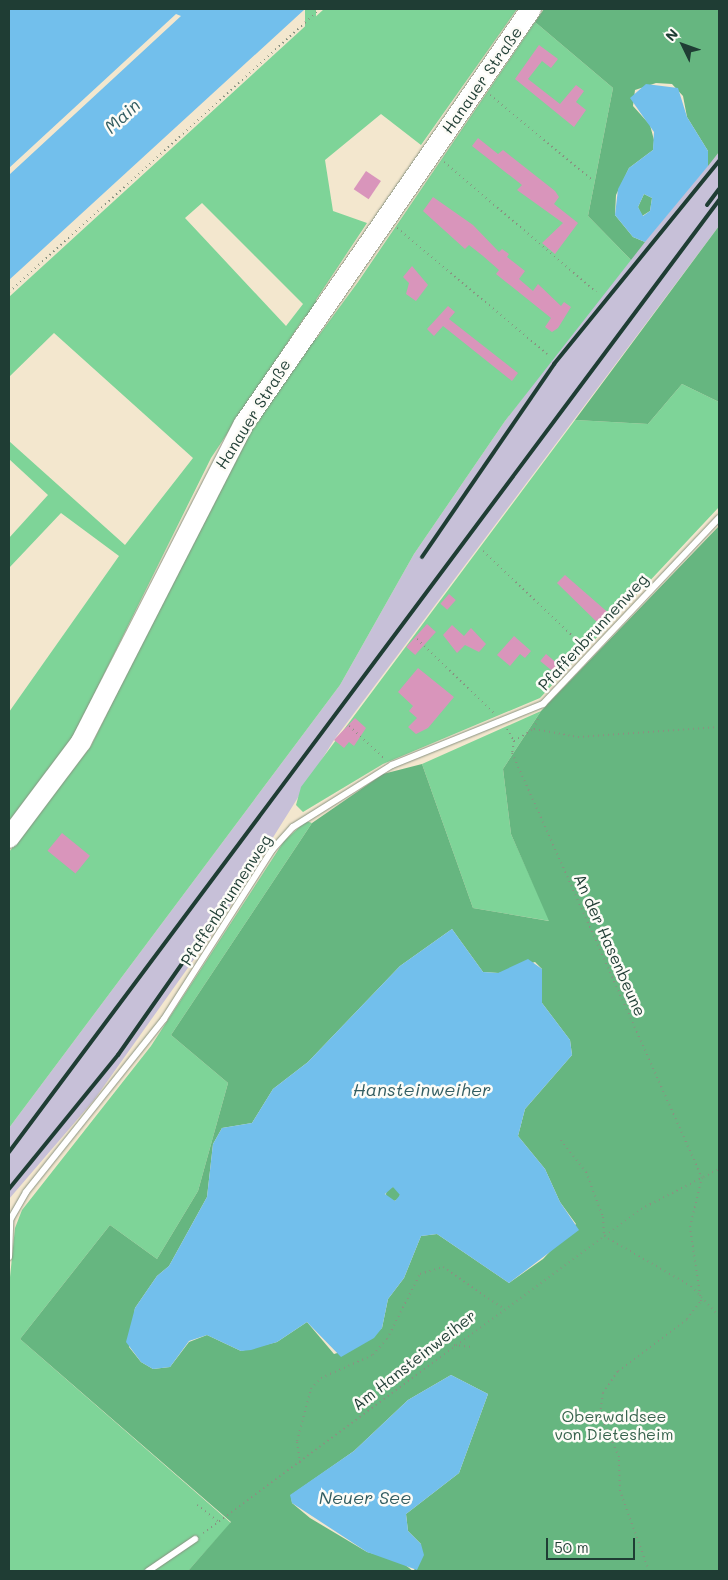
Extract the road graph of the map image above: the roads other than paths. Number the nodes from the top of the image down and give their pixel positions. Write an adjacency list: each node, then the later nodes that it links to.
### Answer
1 (531, 9): 3 (main road, Hanauer Straße)
2 (719, 518): 4 (lane, Pfaffenbrunnenweg)
3 (9, 838)
4 (9, 1257)
5 (195, 1539): 6 (lane)
6 (148, 1571)

